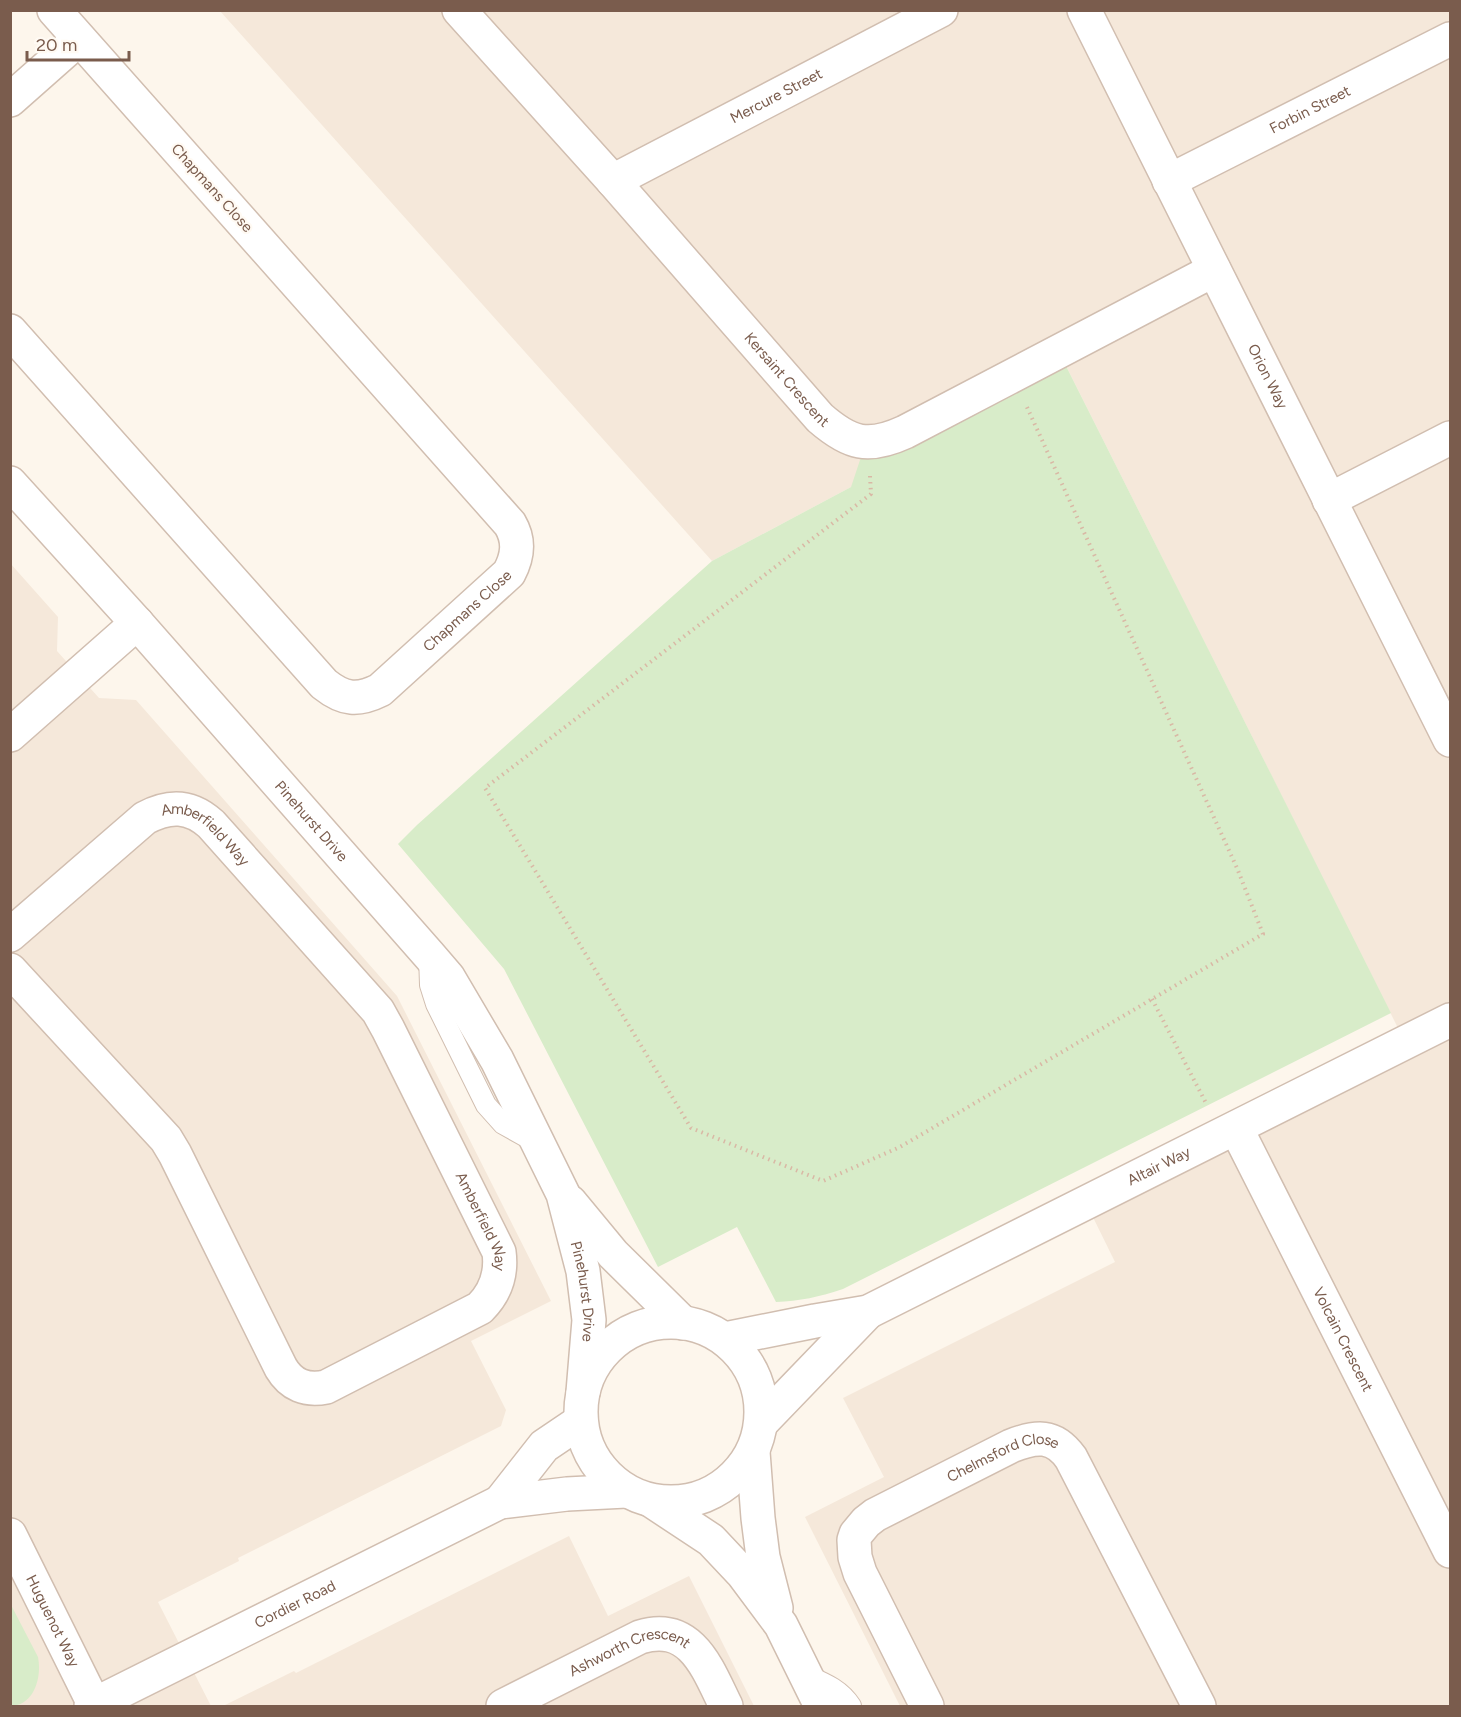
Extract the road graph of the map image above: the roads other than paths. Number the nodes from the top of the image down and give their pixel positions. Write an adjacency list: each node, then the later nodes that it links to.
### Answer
1 (54, 10): 5 (street, Chapmans Close)
2 (459, 10): 8 (street, Kersaint Crescent)
3 (941, 10): 8 (street, Mercure Street)
4 (1084, 10): 9 (street, Orion Way)
5 (79, 39): 7 (street); 11 (street, Chapmans Close)
6 (1450, 39): 9 (street, Forbin Street)
7 (10, 100)
8 (613, 181): 10 (street, Kersaint Crescent)
9 (1169, 181): 10 (street, Orion Way)
10 (1214, 270): 14 (street, Orion Way)
11 (10, 332)
12 (1450, 438): 14 (street)
13 (10, 483): 15 (street, Pinehurst Drive)
14 (1329, 500): 17 (street, Orion Way)
15 (137, 623): 16 (street); 22 (street, Pinehurst Drive)
16 (10, 735)
17 (1450, 740)
18 (10, 935): 19 (street, Amberfield Way)
19 (10, 970)
20 (1450, 1020): 21 (street, Altair Way)
21 (1229, 1131): 23 (street, Altair Way); 31 (street, Volcain Crescent)
22 (563, 1194): 24 (street, Pinehurst Drive); 26 (street, Pinehurst Drive)
23 (868, 1312): 25 (street, Altair Way); 27 (street, Altair Way)
24 (683, 1323): 25 (street); 26 (street)
25 (725, 1339): 27 (street)
26 (582, 1406): 28 (street); 29 (street, Cordier Road)
27 (758, 1437): 28 (street); 32 (street)
28 (639, 1496): 29 (street, Cordier Road); 32 (street)
29 (500, 1502): 34 (street, Cordier Road)
30 (10, 1535): 34 (street, Huguenot Way)
31 (1450, 1551)
32 (781, 1625): 33 (street)
33 (806, 1675): 37 (street); 38 (lane)
34 (94, 1706)
35 (503, 1707): 36 (street, Ashworth Crescent)
36 (726, 1707)
37 (821, 1707)
38 (851, 1707)
39 (927, 1707): 40 (street, Chelmsford Close)
40 (1199, 1707)

